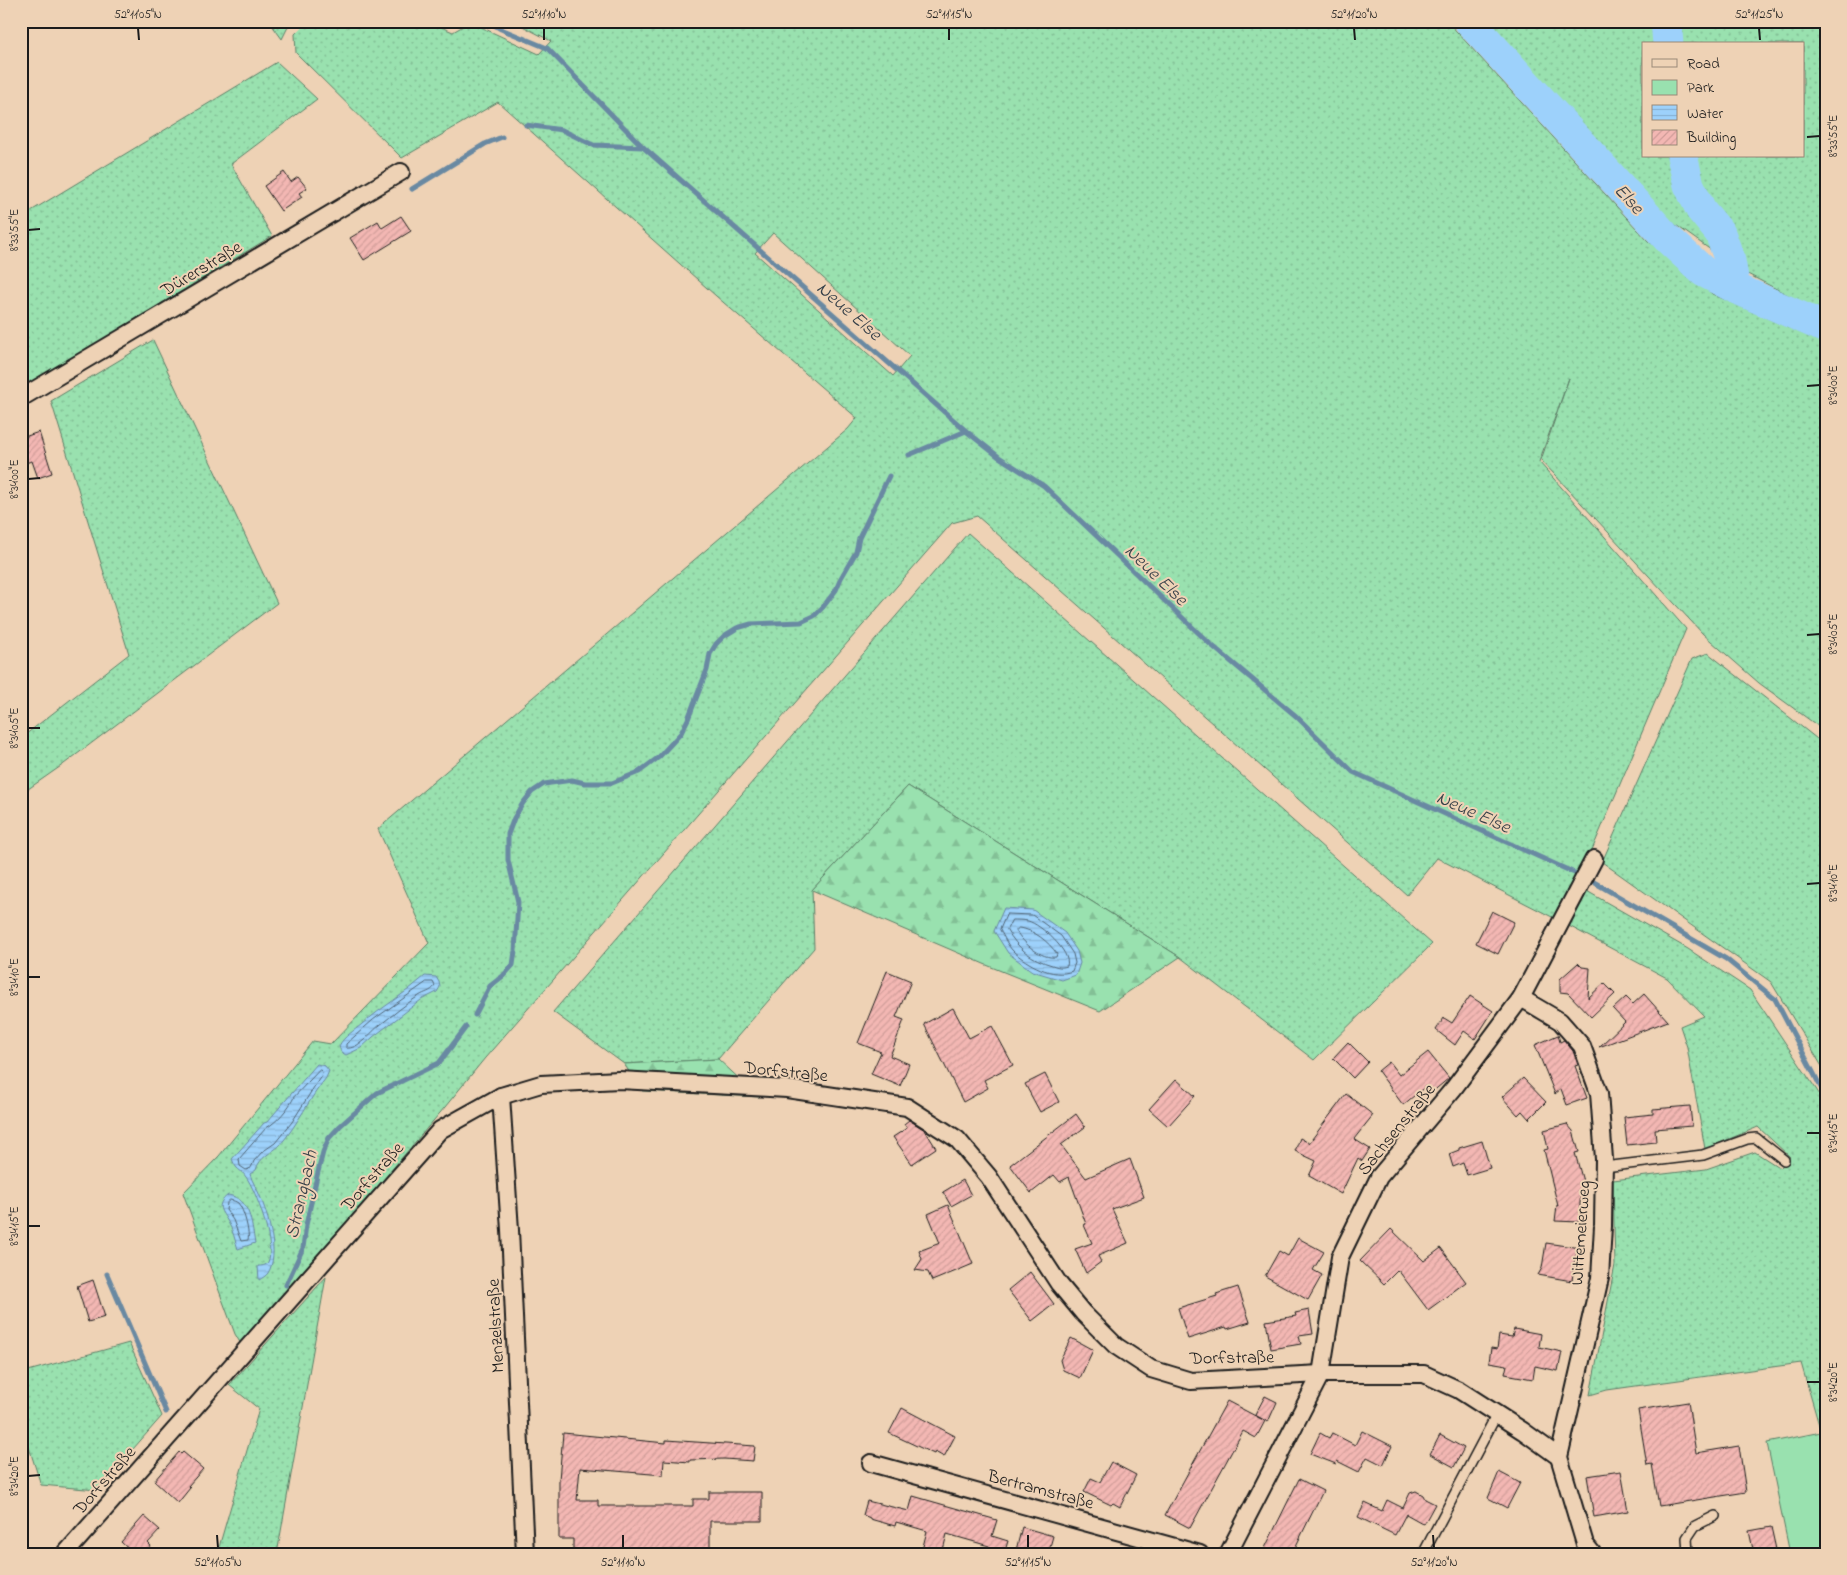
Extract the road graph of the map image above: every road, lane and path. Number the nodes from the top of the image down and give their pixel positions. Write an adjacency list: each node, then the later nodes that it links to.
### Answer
1 (401, 172): 2 (street, Dürerstraße)
2 (21, 398)
3 (1594, 859): 4 (street, Sachsenstraße)
4 (1521, 998): 7 (street, Wittemeierweg); 8 (street, Sachsenstraße)
5 (501, 1096): 8 (street, Dorfstraße); 13 (street, Dorfstraße); 14 (street, Menzelstraße)
6 (1784, 1160): 7 (lane)
7 (1604, 1166): 10 (street, Wittemeierweg)
8 (1320, 1374): 9 (street, Dorfstraße); 16 (street, Sachsenstraße)
9 (1497, 1414): 10 (street, Dorfstraße); 17 (lane)
10 (1559, 1458): 18 (street, Wittemeierweg)
11 (871, 1463): 15 (street, Bertramstraße)
12 (1715, 1516): 19 (lane)
13 (65, 1554)
14 (525, 1554)
15 (1200, 1554)
16 (1228, 1554)
17 (1423, 1554)
18 (1593, 1554)
19 (1688, 1554)

